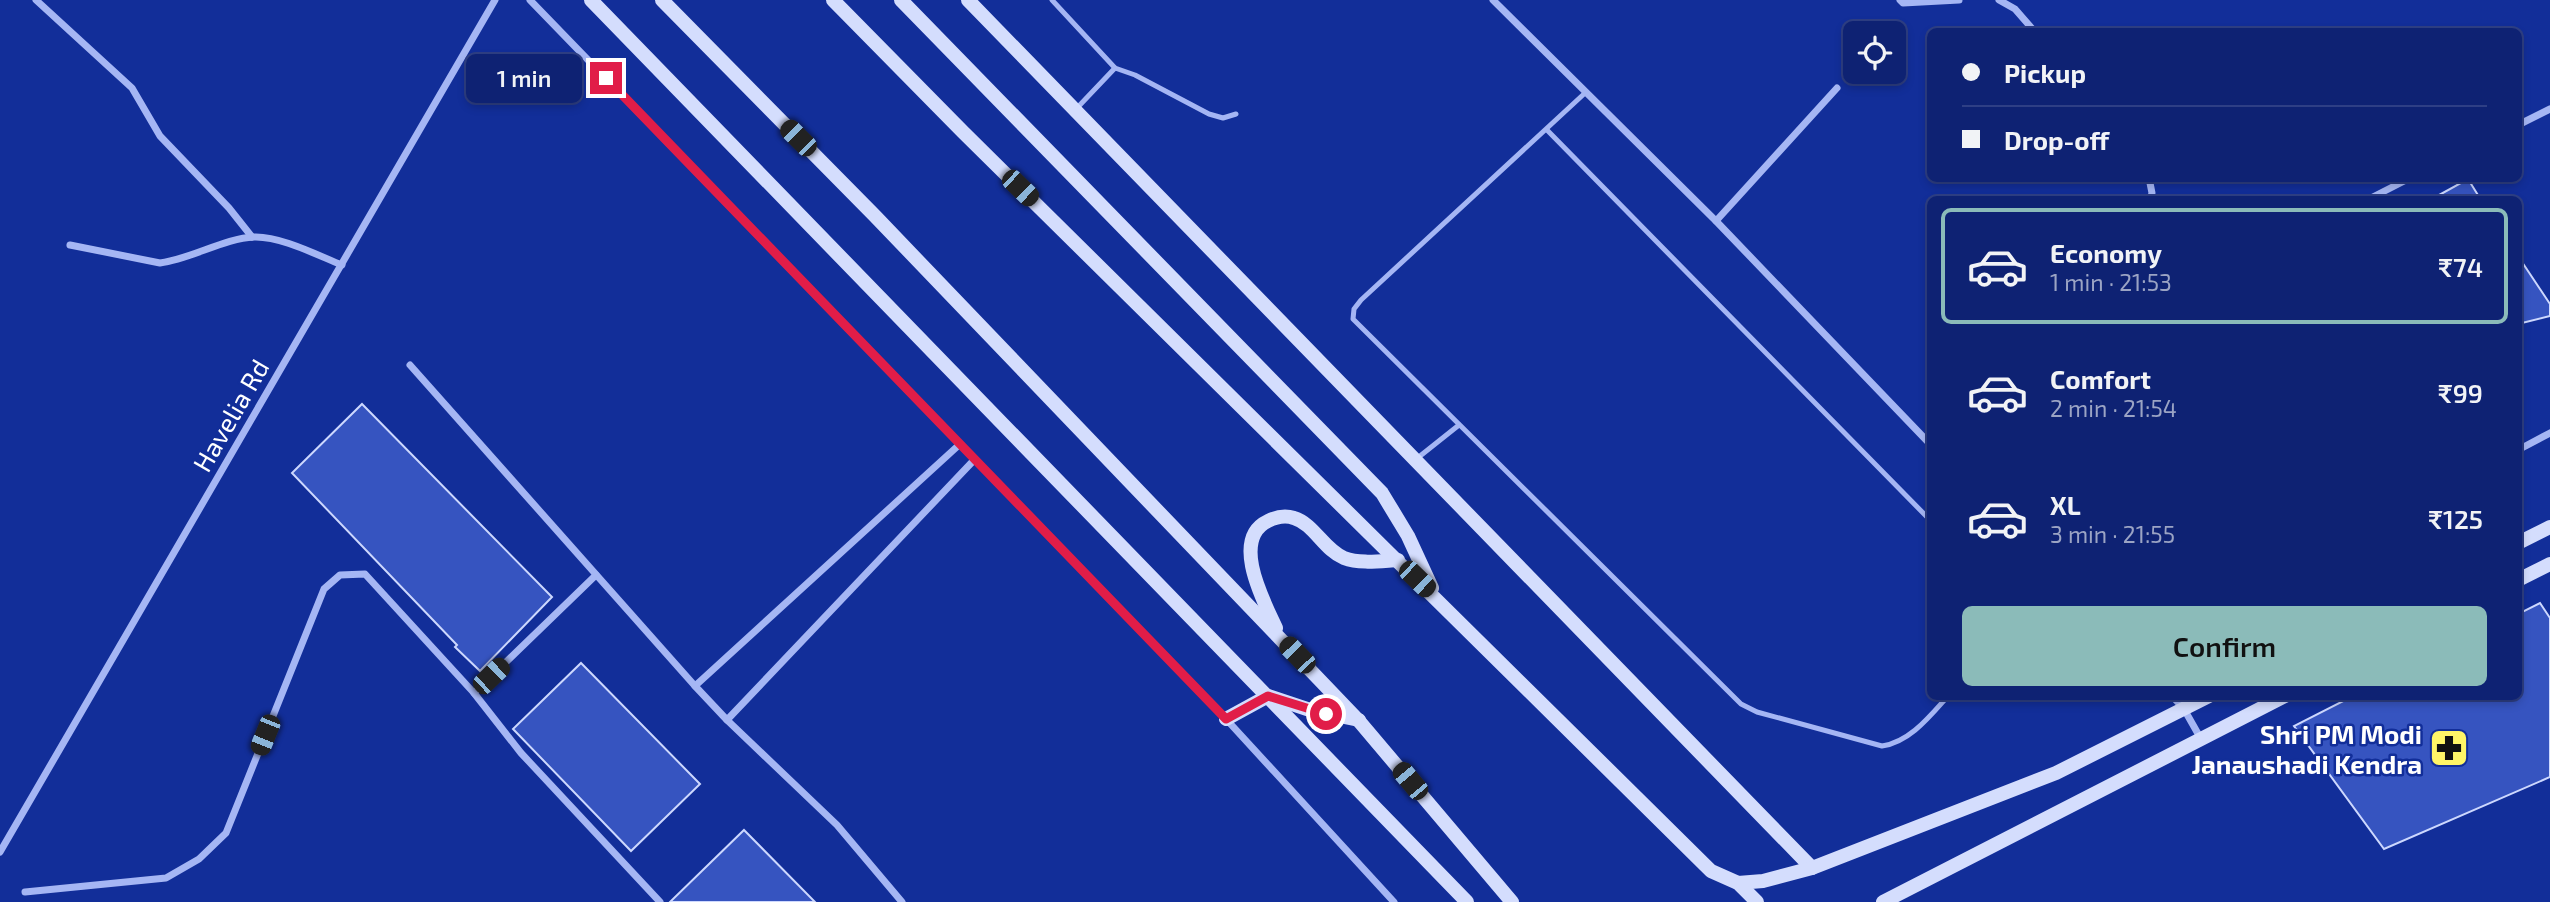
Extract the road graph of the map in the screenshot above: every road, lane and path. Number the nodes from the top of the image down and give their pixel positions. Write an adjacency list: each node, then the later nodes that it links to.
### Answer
1 (36, 0): 26 (street)
2 (495, 0): 28 (street, Havelia Rd)
3 (530, 0): 33 (street)
4 (590, 0): 48 (street)
5 (662, 0): 45 (street)
6 (833, 0): 40 (street)
7 (901, 0): 44 (street)
8 (968, 0): 19 (street)
9 (1052, 0): 15 (lane)
10 (1493, 0): 17 (street)
11 (1900, 0): 12 (street)
12 (1959, 0)
13 (1999, 0): 14 (street)
14 (2032, 28)
15 (1115, 68): 19 (lane); 20 (lane)
16 (1837, 88): 25 (street)
17 (1585, 93): 22 (lane); 25 (street)
18 (2550, 109): 21 (street)
19 (1075, 110): 36 (street)
20 (1236, 114)
21 (2522, 123)
22 (1547, 130): 30 (lane); 37 (lane)
23 (2402, 182): 24 (street)
24 (2375, 196)
25 (1716, 221): 32 (street)
26 (252, 237): 27 (street); 28 (street)
27 (70, 245)
28 (342, 265): 58 (street, Havelia Rd)
29 (410, 365): 42 (street)
30 (1459, 425): 36 (lane); 49 (lane)
31 (2550, 433): 34 (street)
32 (1927, 441)
33 (960, 444): 35 (street); 46 (street)
34 (2522, 448)
35 (975, 459): 54 (street); 55 (street)
36 (1415, 460): 60 (street)
37 (1927, 517)
38 (2550, 527): 39 (street)
39 (2522, 541)
40 (1398, 560): 44 (street); 45 (street)
41 (2550, 564): 43 (street)
42 (597, 575): 46 (street); 47 (street)
43 (2522, 578)
44 (1436, 597): 61 (street)
45 (1281, 639): 56 (street)
46 (695, 685): 55 (street)
47 (474, 693): 62 (street); 63 (street)
48 (1268, 696): 54 (street); 56 (street); 66 (street)
49 (1944, 700)
50 (2176, 700): 53 (street)
51 (2201, 700): 53 (street)
52 (2277, 700): 57 (street)
53 (2184, 709): 57 (street); 60 (street)
54 (1226, 719): 65 (street)
55 (727, 720): 64 (street)
56 (1359, 720): 67 (street)
57 (2201, 740): 69 (street)
58 (3, 841): 59 (street, Havelia Rd)
59 (0, 852)
60 (1812, 868): 61 (street)
61 (1738, 883): 68 (street)
62 (25, 892)
63 (660, 902)
64 (902, 902)
65 (1394, 902)
66 (1467, 902)
67 (1512, 902)
68 (1757, 902)
69 (1883, 902)

